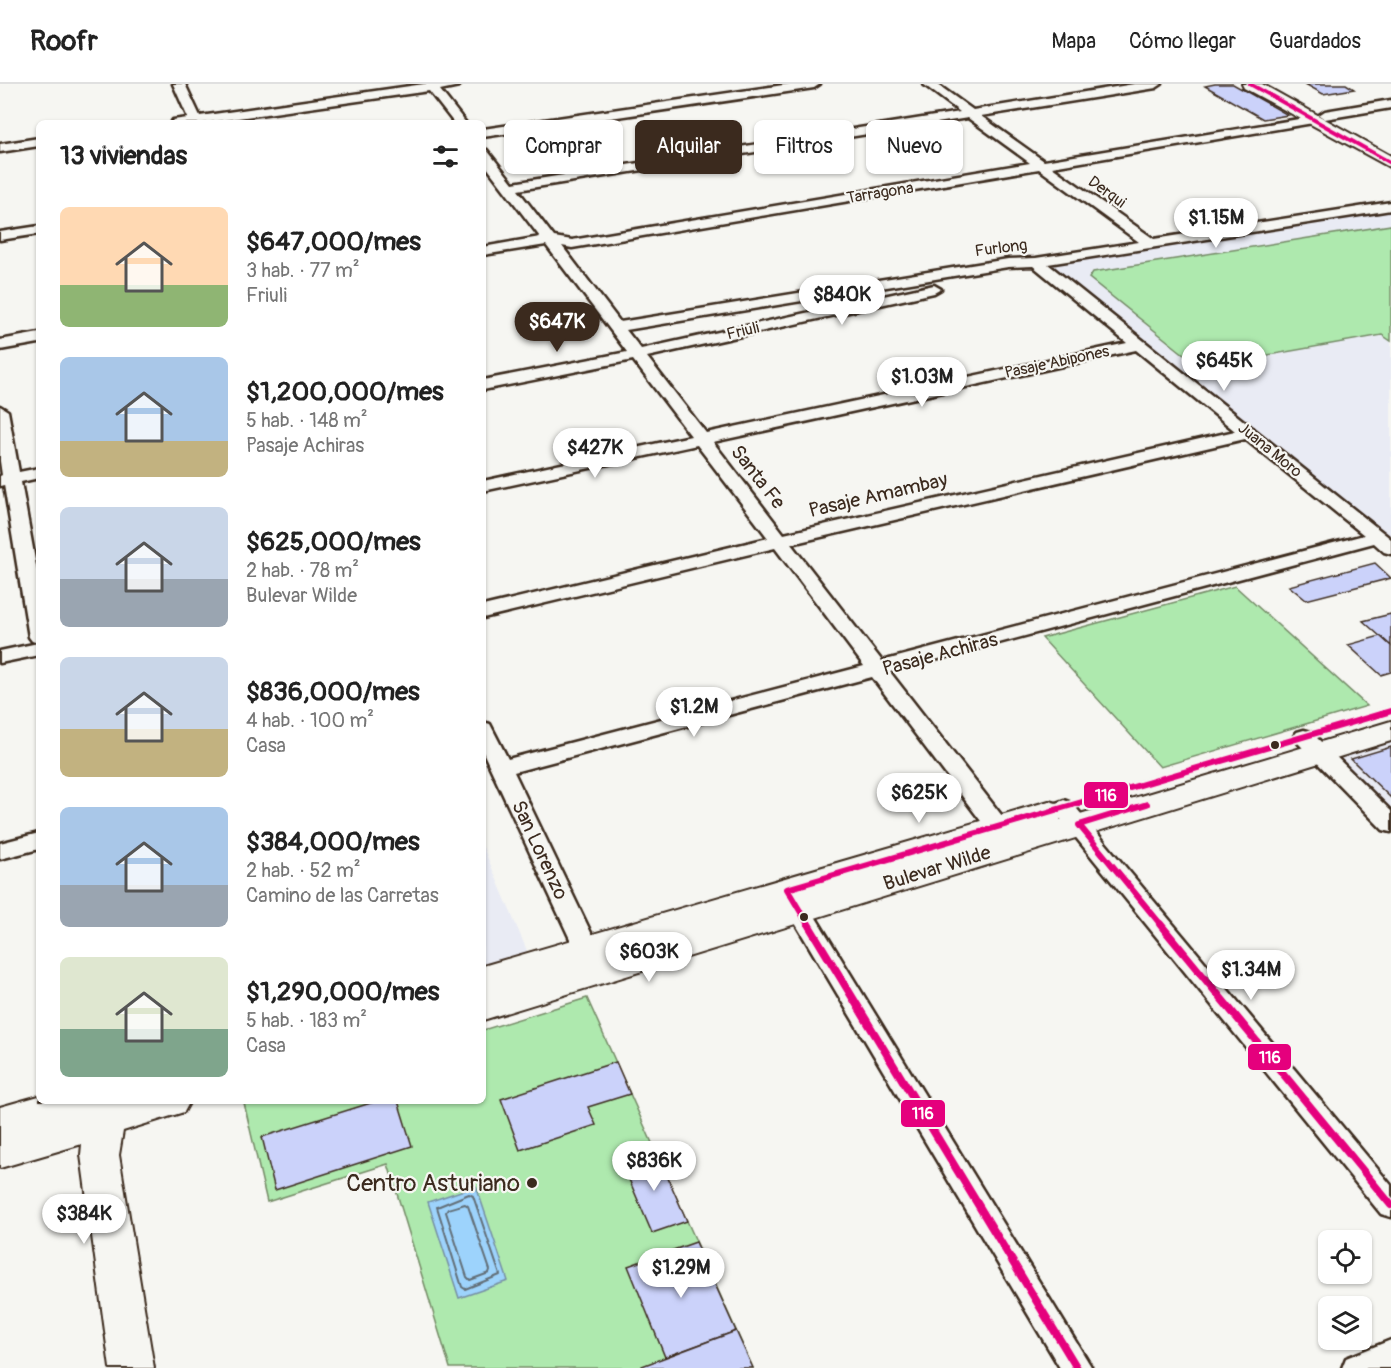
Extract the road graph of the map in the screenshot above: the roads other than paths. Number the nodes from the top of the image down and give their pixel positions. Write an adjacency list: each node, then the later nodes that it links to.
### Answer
1 (179, 84): 12 (street)
2 (454, 84): 8 (street)
3 (814, 84): 15 (street)
4 (929, 84): 10 (street, Derqui)
5 (1156, 84): 10 (street)
6 (1251, 84): 11 (main road)
7 (1268, 84): 11 (main road)
8 (431, 86): 13 (street); 14 (street)
9 (1391, 104): 11 (street, Tarragona)
10 (970, 114): 21 (street, Derqui); 22 (street)
11 (1319, 117): 18 (main road); 20 (main road); 21 (street, Tarragona)
12 (195, 120)
13 (209, 120)
14 (454, 120)
15 (486, 133)
16 (36, 142): 17 (street)
17 (0, 148)
18 (1391, 152)
19 (486, 160): 22 (street, Santa Fe)
20 (1391, 163)
21 (1042, 166): 26 (street, Tarragona); 27 (street, Derqui)
22 (509, 188): 26 (street, Santa Fe)
23 (1391, 206): 27 (street, Furlong)
24 (36, 230): 25 (street)
25 (0, 236)
26 (550, 240): 28 (street, Tarragona); 30 (street, Santa Fe)
27 (1150, 243): 29 (street, Furlong)
28 (486, 251)
29 (1036, 262): 30 (street, Furlong); 33 (street, Juana Moro); 34 (street, Friuli)
30 (615, 327): 34 (street, Santa Fe)
31 (36, 339): 32 (street)
32 (0, 345)
33 (1139, 345): 37 (street, Juana Moro); 38 (street, Pasaje Abipones)
34 (637, 355): 35 (street, Friuli); 38 (street, Santa Fe)
35 (486, 384)
36 (0, 411): 40 (street)
37 (1248, 433): 42 (street, Pasaje Amambay); 43 (street, Juana Moro)
38 (699, 438): 41 (street, Pasaje Abipones); 42 (street, Santa Fe)
39 (36, 474): 40 (street)
40 (6, 480): 45 (street)
41 (486, 485)
42 (779, 541): 44 (street, Pasaje Amambay); 48 (street, Santa Fe)
43 (1384, 543): 48 (street, Pasaje Achiras)
44 (486, 611)
45 (36, 623)
46 (36, 650): 47 (street)
47 (0, 657)
48 (878, 670): 53 (street, Pasaje Achiras); 56 (street, Santa Fe)
49 (1391, 711): 52 (main road, Bulevar Wilde)
50 (1391, 731): 52 (main road, Bulevar Wilde)
51 (486, 735): 53 (street, San Lorenzo)
52 (1312, 745): 54 (main road, Bulevar Wilde); 55 (street)
53 (502, 768): 60 (street, San Lorenzo)
54 (1071, 816): 56 (main road, Bulevar Wilde); 59 (main road, Bulevar Wilde); 67 (street)
55 (1391, 824)
56 (998, 827): 59 (main road, Bulevar Wilde)
57 (36, 842): 58 (street)
58 (0, 851)
59 (793, 899): 60 (main road, Bulevar Wilde); 70 (street)
60 (592, 960): 61 (main road, Bulevar Wilde); 62 (main road, Bulevar Wilde)
61 (486, 979)
62 (486, 1005)
63 (139, 1104): 64 (main road)
64 (96, 1108): 65 (main road); 66 (main road); 69 (main road)
65 (0, 1123)
66 (0, 1152)
67 (1391, 1205)
68 (1391, 1353): 71 (street)
69 (132, 1368)
70 (1077, 1368)
71 (1357, 1368)

